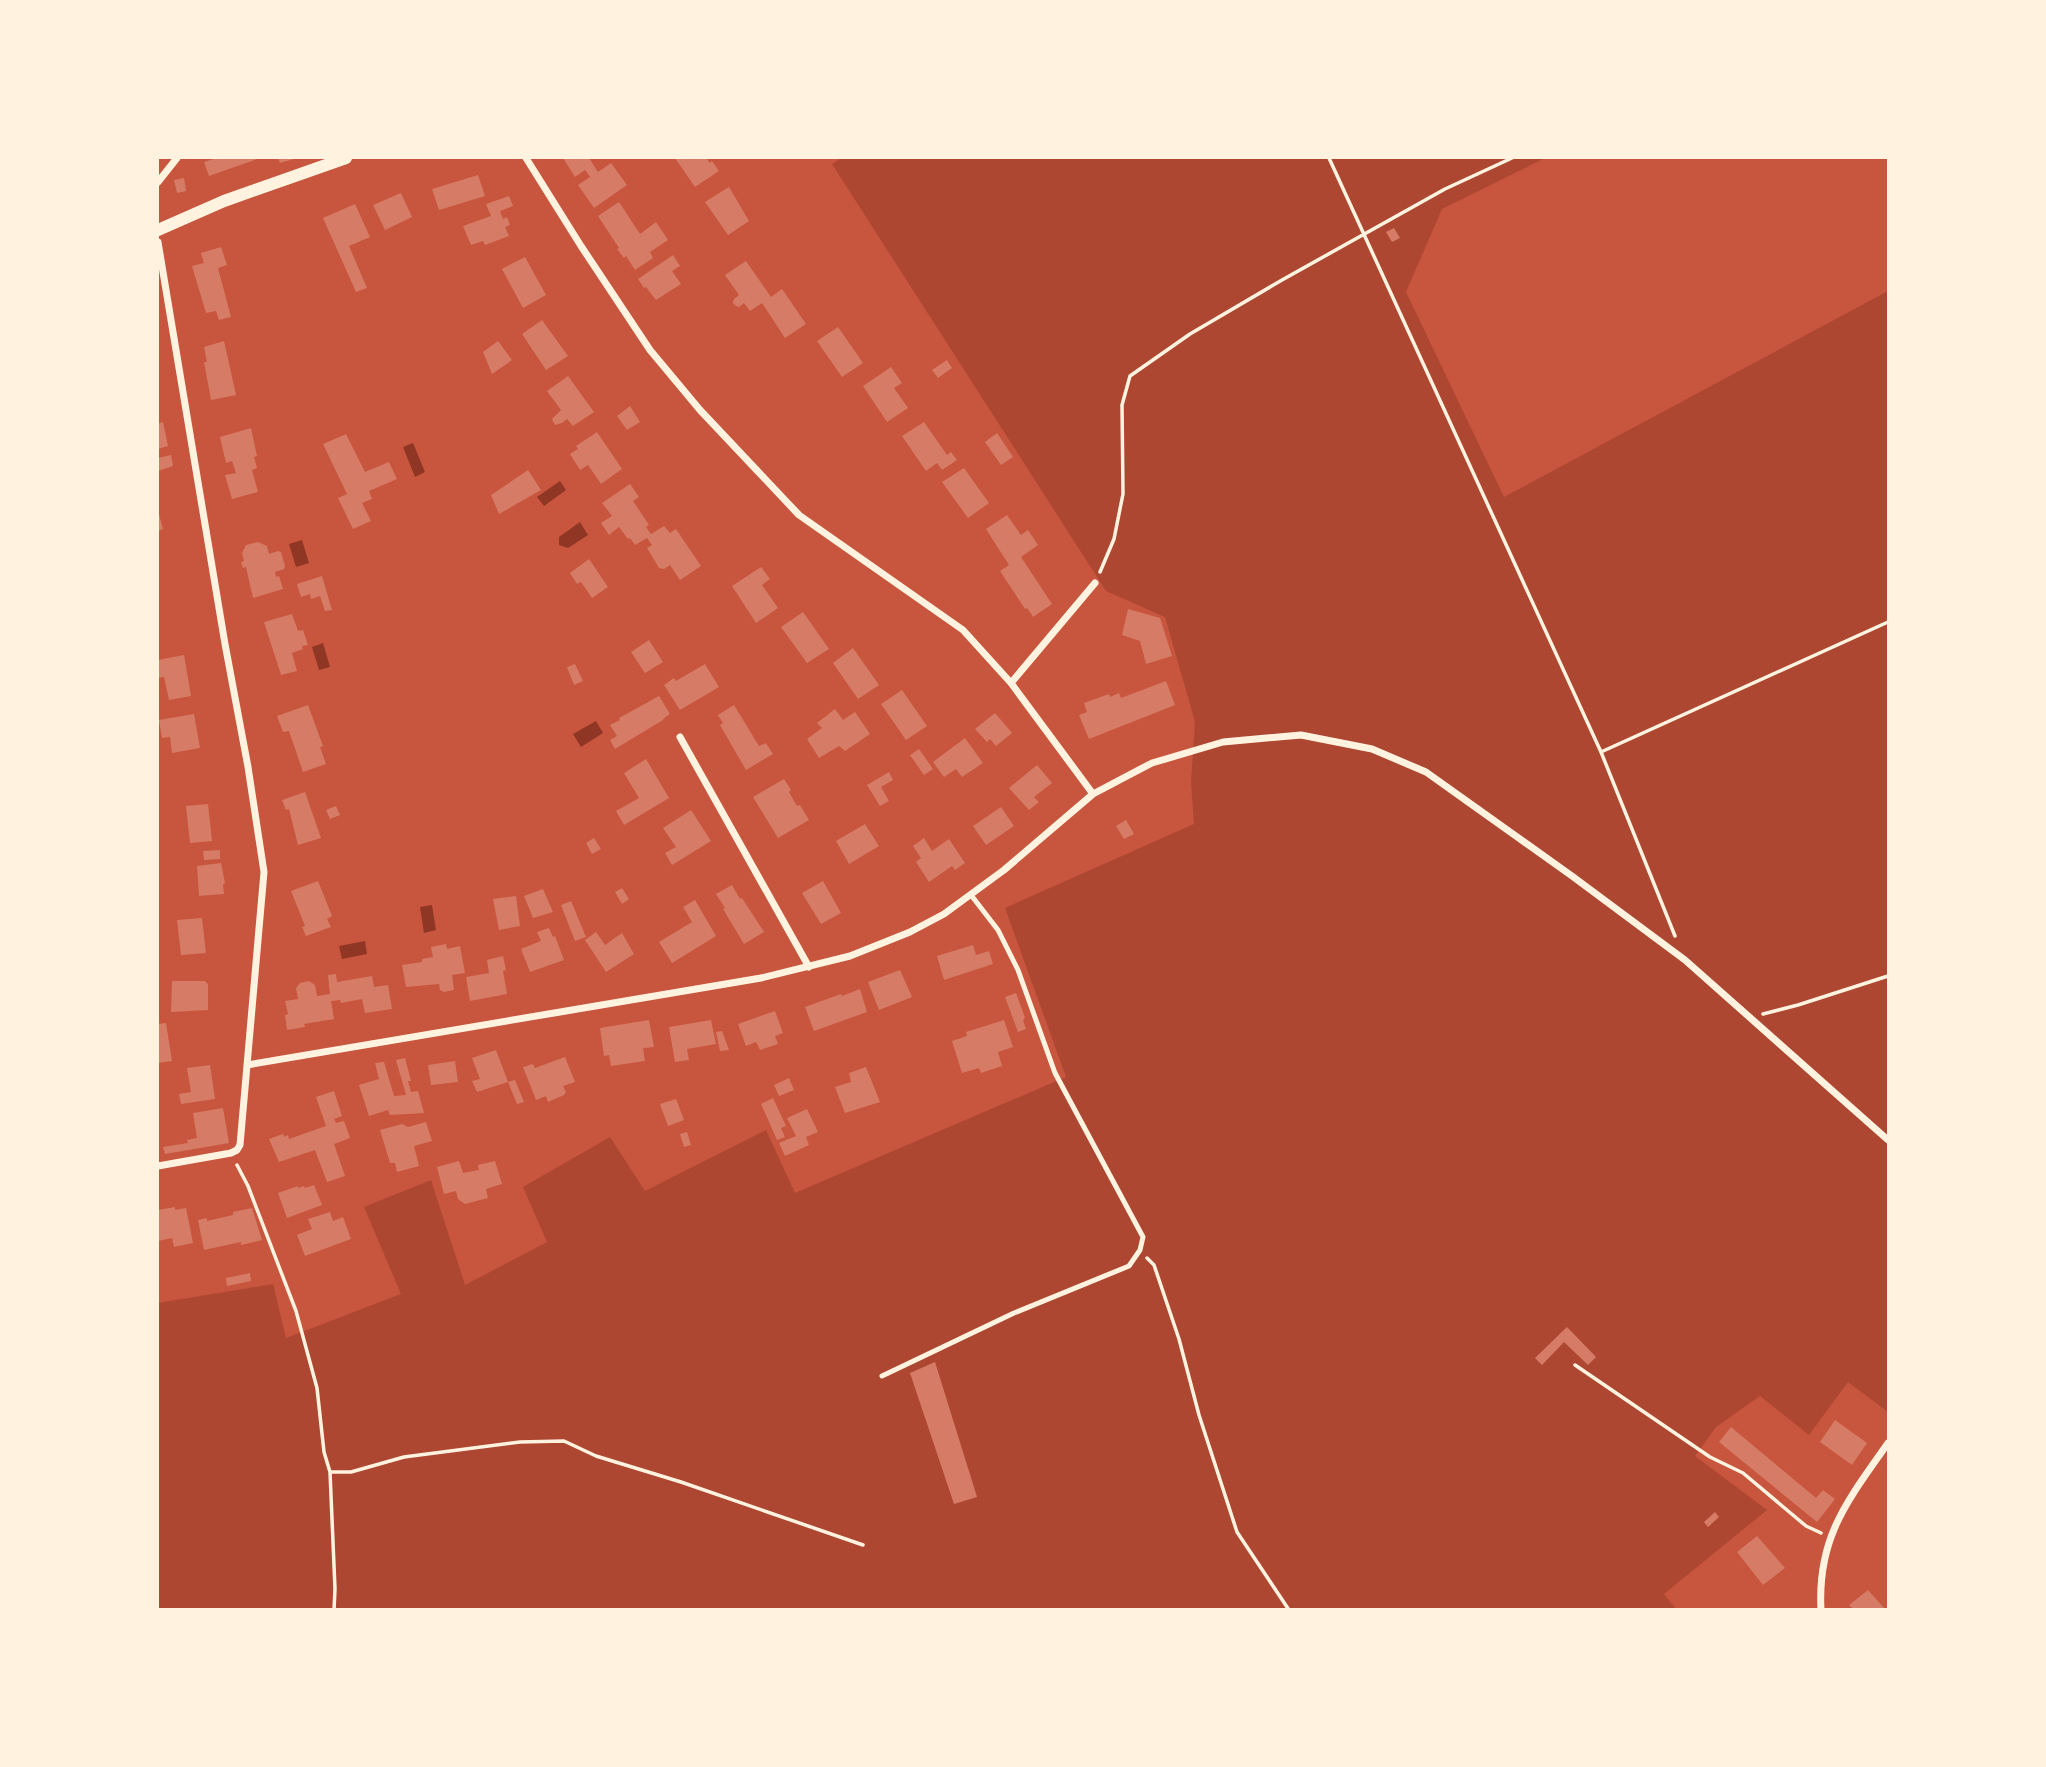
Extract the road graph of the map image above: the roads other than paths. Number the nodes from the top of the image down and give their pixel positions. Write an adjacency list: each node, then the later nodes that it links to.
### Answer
1 (177, 158): 4 (street)
2 (345, 158): 5 (street)
3 (526, 158): 8 (street)
4 (158, 182)
5 (158, 230)
6 (158, 242): 13 (street)
7 (1095, 583): 8 (street)
8 (1011, 683): 10 (street)
9 (680, 737): 12 (street)
10 (1093, 794): 11 (street); 14 (street)
11 (971, 895): 12 (street); 16 (lane)
12 (809, 967): 13 (street)
13 (247, 1065): 15 (street)
14 (1888, 1140)
15 (158, 1166)
16 (882, 1376)
17 (1888, 1443): 18 (street)
18 (1821, 1609)

